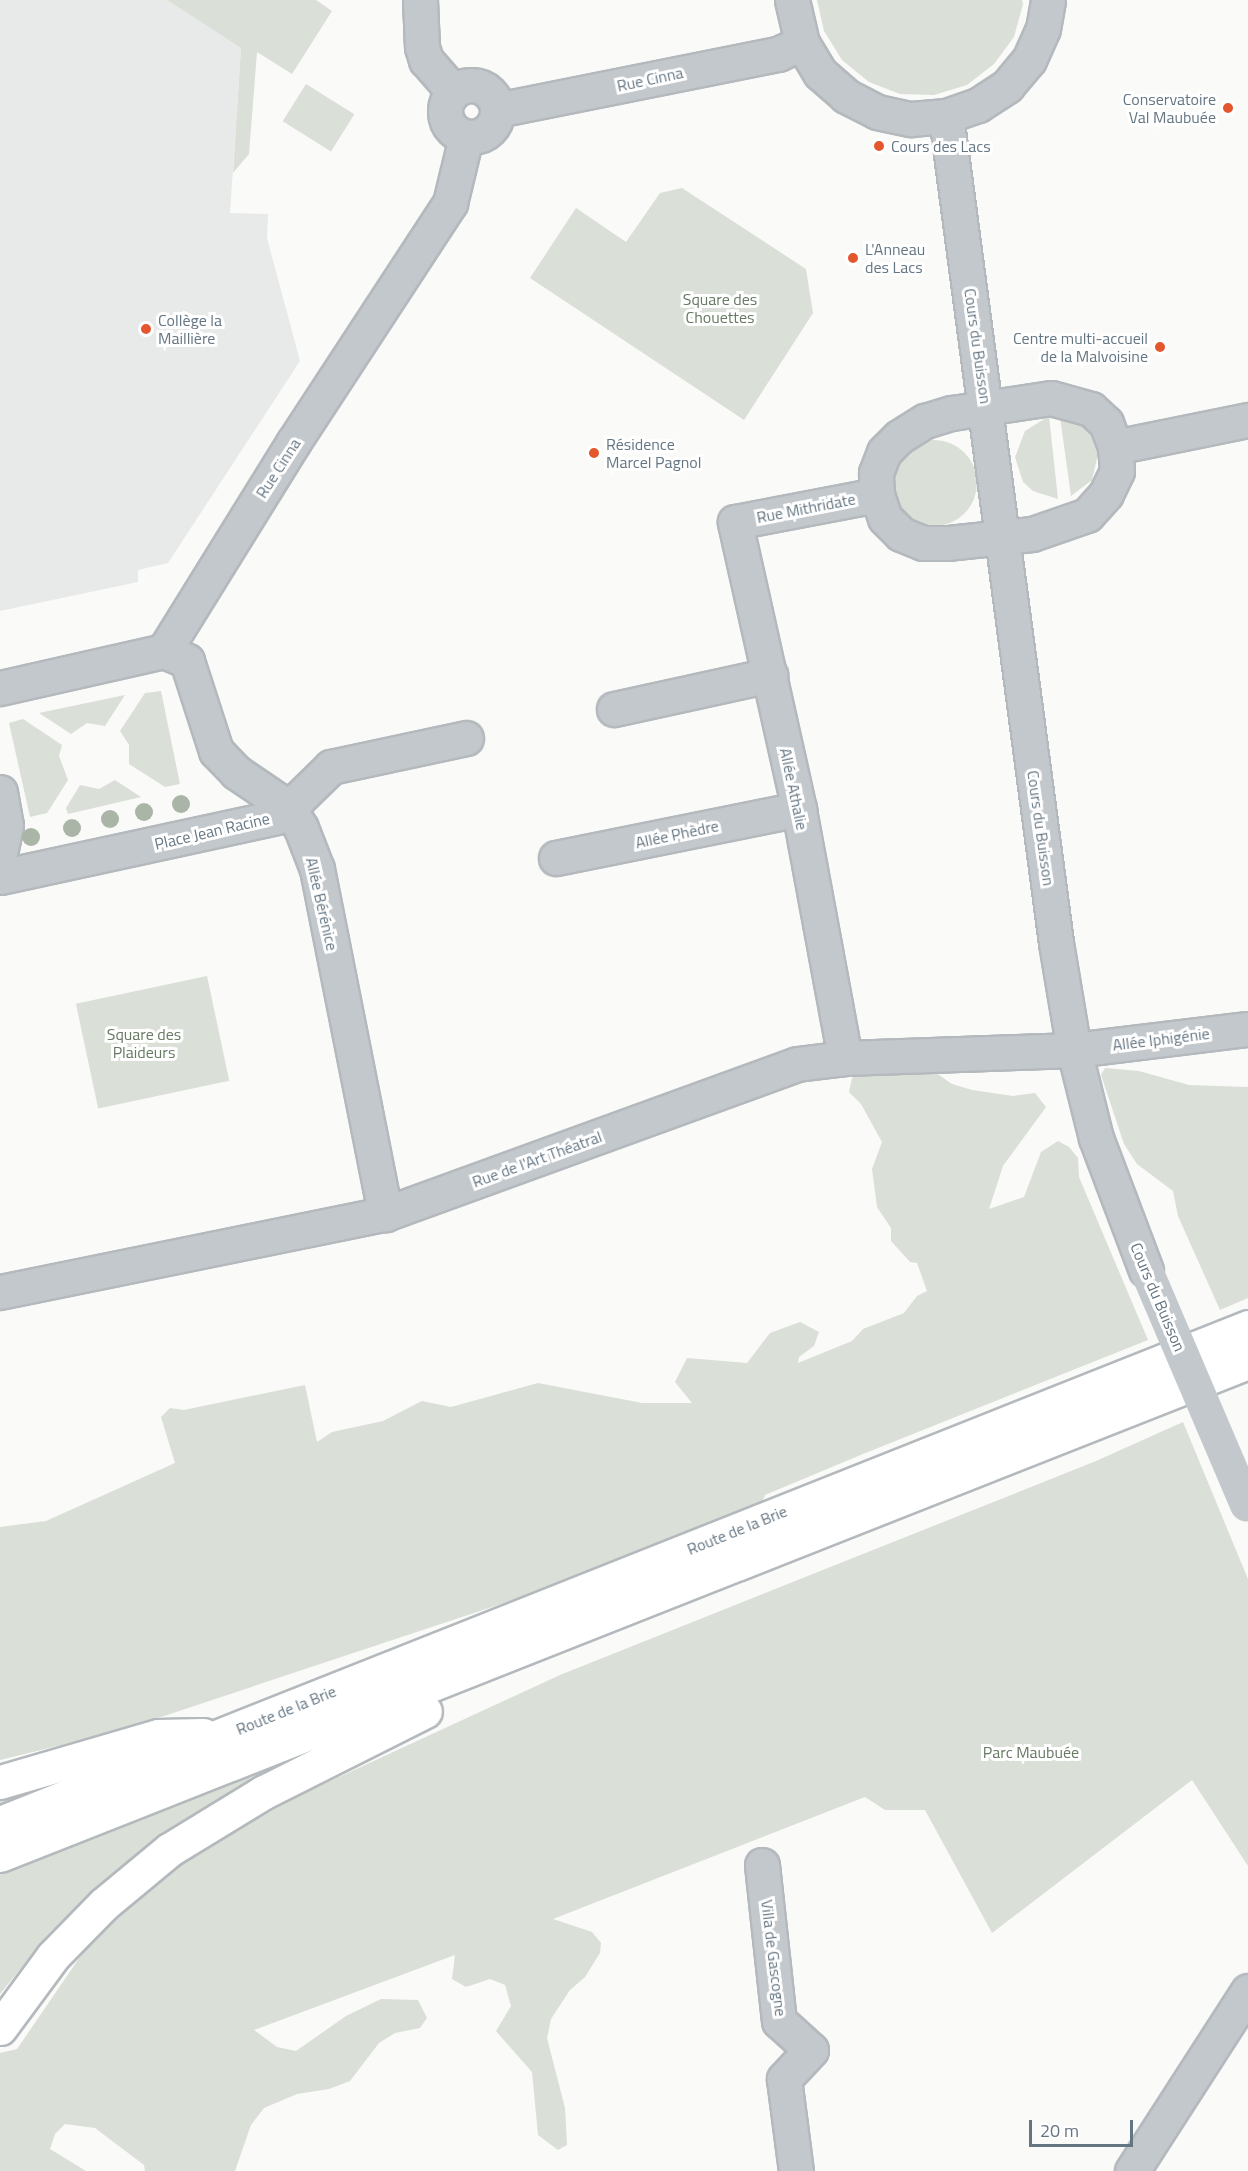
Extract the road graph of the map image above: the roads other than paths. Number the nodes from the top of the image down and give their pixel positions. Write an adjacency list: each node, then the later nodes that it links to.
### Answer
1 (420, 0): 5 (street)
2 (792, 0): 4 (street)
3 (1048, 0): 7 (street)
4 (802, 43): 6 (street, Rue Cinna); 7 (street)
5 (453, 91): 6 (street); 8 (street)
6 (497, 110): 8 (street)
7 (946, 117): 9 (street, Cours du Buisson)
8 (466, 137): 15 (street, Rue Cinna)
9 (986, 405): 11 (street, Rue Mithridate); 12 (street, Rue Mithridate); 14 (street, Cours du Buisson)
10 (1248, 420): 11 (street)
11 (1115, 447): 14 (street, Rue Mithridate)
12 (877, 495): 13 (street, Rue Mithridate); 14 (street, Rue Mithridate)
13 (735, 522): 16 (street, Allée Athalie)
14 (1002, 539): 28 (street, Cours du Buisson)
15 (164, 651): 17 (street); 22 (street)
16 (770, 675): 19 (street); 23 (street, Allée Athalie)
17 (0, 688)
18 (0, 705): 26 (street, Place Jean Racine)
19 (614, 709)
20 (466, 738): 22 (street)
21 (0, 792): 24 (street)
22 (289, 808): 30 (street, Allée Bérénice)
23 (799, 809): 25 (street, Allée Phèdre); 29 (street, Allée Athalie)
24 (0, 853)
25 (555, 858)
26 (0, 877)
27 (1248, 1029): 28 (street, Allée Iphigénie)
28 (1074, 1050): 29 (street, Rue de l'Art Théatral); 34 (street, Cours du Buisson, bridge)
29 (845, 1058): 30 (street, Rue de l'Art Théatral)
30 (386, 1214): 31 (street, Rue de l'Art Théatral)
31 (0, 1292)
32 (1248, 1327): 36 (highway, Route de la Brie)
33 (1248, 1362): 35 (highway, Route de la Brie)
34 (1247, 1507)
35 (584, 1625): 39 (highway, Route de la Brie); 42 (highway)
36 (226, 1734): 37 (highway); 38 (highway, Route de la Brie)
37 (0, 1782)
38 (0, 1823)
39 (0, 1855)
40 (762, 1865): 43 (street, Villa de Gascogne)
41 (1248, 1991): 44 (street)
42 (3, 2023)
43 (796, 2171)
44 (1132, 2171)

